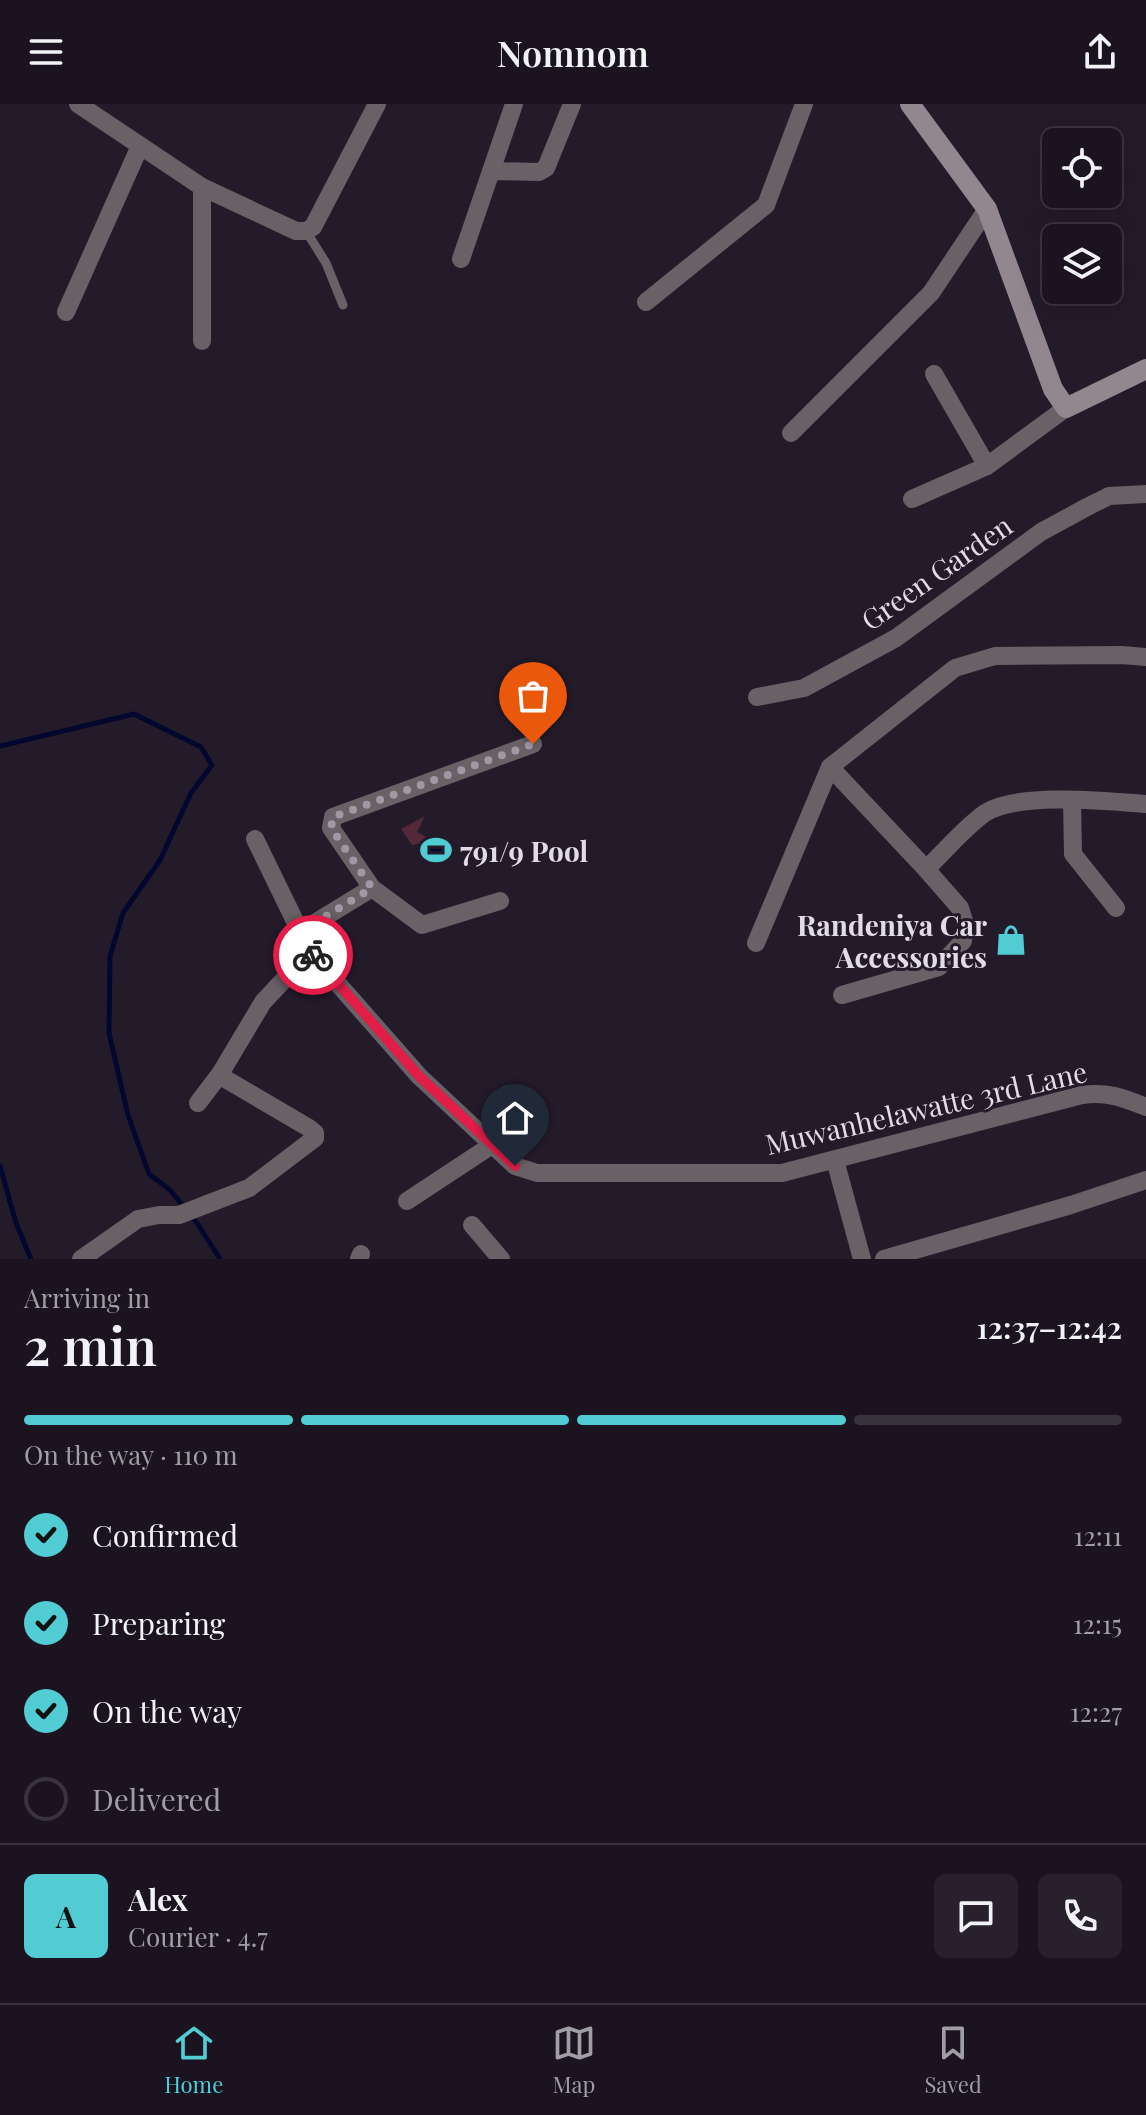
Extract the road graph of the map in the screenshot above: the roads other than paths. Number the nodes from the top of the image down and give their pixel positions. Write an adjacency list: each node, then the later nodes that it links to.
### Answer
1 (78, 104): 7 (street)
2 (377, 104): 11 (street)
3 (514, 104): 8 (street)
4 (572, 104): 8 (street)
5 (804, 104): 13 (street)
6 (911, 104): 10 (street)
7 (140, 146): 9 (street); 15 (street)
8 (491, 171): 12 (street)
9 (202, 187): 11 (street); 16 (street)
10 (987, 209): 19 (street); 20 (street)
11 (306, 231): 14 (lane)
12 (461, 259)
13 (646, 302)
14 (343, 305)
15 (66, 312)
16 (202, 341)
17 (1146, 369): 19 (street)
18 (934, 374): 21 (street)
19 (1066, 408): 21 (street)
20 (791, 433)
21 (987, 466): 23 (street)
22 (1146, 494): 25 (street, Green Garden)
23 (912, 499)
24 (1146, 657): 27 (street)
25 (757, 697)
26 (533, 744): 32 (street)
27 (830, 767): 31 (street); 36 (street)
28 (1072, 800): 29 (street); 31 (street); 34 (street)
29 (1146, 804)
30 (255, 839): 35 (street, Muwanhelawatte 3rd Lane)
31 (926, 869): 38 (street)
32 (372, 888): 33 (street); 35 (street)
33 (500, 901)
34 (1116, 908)
35 (300, 932): 37 (street, Muwanhelawatte 3rd Lane)
36 (756, 943)
37 (310, 952): 39 (street); 42 (street, Muwanhelawatte 3rd Lane)
38 (842, 995)
39 (220, 1074): 40 (street); 48 (street)
40 (198, 1103)
41 (1146, 1107): 43 (street, Muwanhelawatte 3rd Lane)
42 (492, 1145): 43 (street, Muwanhelawatte 3rd Lane); 45 (street)
43 (835, 1160): 47 (street)
44 (1146, 1180): 50 (street)
45 (407, 1201)
46 (472, 1225): 49 (street)
47 (856, 1257)
48 (87, 1258)
49 (501, 1259)
50 (884, 1259)

